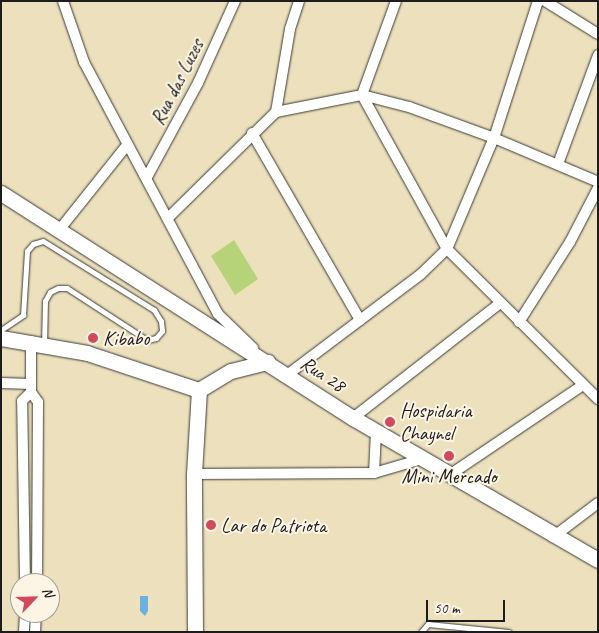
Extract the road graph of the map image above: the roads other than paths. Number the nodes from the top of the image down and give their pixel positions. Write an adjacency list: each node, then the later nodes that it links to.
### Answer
1 (62, 1): 13 (street)
2 (235, 1): 15 (street, Rua das Luzes)
3 (299, 1): 10 (street)
4 (396, 1): 9 (street)
5 (538, 1): 12 (street)
6 (545, 1): 7 (street)
7 (598, 34)
8 (598, 55): 14 (street)
9 (362, 95): 10 (street); 12 (street); 21 (street)
10 (276, 112): 11 (street)
11 (252, 133): 19 (street); 23 (street)
12 (494, 138): 14 (street); 21 (street)
13 (127, 145): 15 (street); 20 (street)
14 (558, 164): 16 (street)
15 (147, 176): 19 (street)
16 (598, 182)
17 (598, 188): 24 (street)
18 (1, 193): 20 (street)
19 (169, 218): 28 (street)
20 (60, 229): 28 (street)
21 (447, 249): 22 (street); 23 (street)
22 (500, 302): 24 (street); 35 (street)
23 (360, 320): 29 (street)
24 (519, 322): 31 (street)
25 (1, 330): 27 (lane)
26 (1, 338): 27 (street)
27 (38, 342): 32 (street); 33 (street)
28 (268, 362): 29 (street, Rua 28); 33 (street, Rua 28)
29 (287, 374): 35 (street, Rua 28)
30 (1, 383): 32 (street)
31 (583, 385): 34 (street); 40 (street)
32 (31, 388): 44 (street); 45 (street)
33 (199, 390): 39 (street)
34 (597, 395)
35 (353, 418): 36 (street, Rua 28)
36 (376, 432): 37 (street, Rua 28); 38 (street)
37 (422, 459): 38 (street); 40 (street, Rua 28)
38 (374, 473): 39 (street)
39 (194, 474): 46 (street)
40 (451, 474): 42 (street, Rua 28)
41 (598, 503): 42 (street)
42 (553, 537): 43 (street, Rua 28)
43 (598, 560)
44 (25, 573)
45 (37, 573)
46 (195, 632)
47 (421, 632): 48 (lane)
48 (509, 632)

